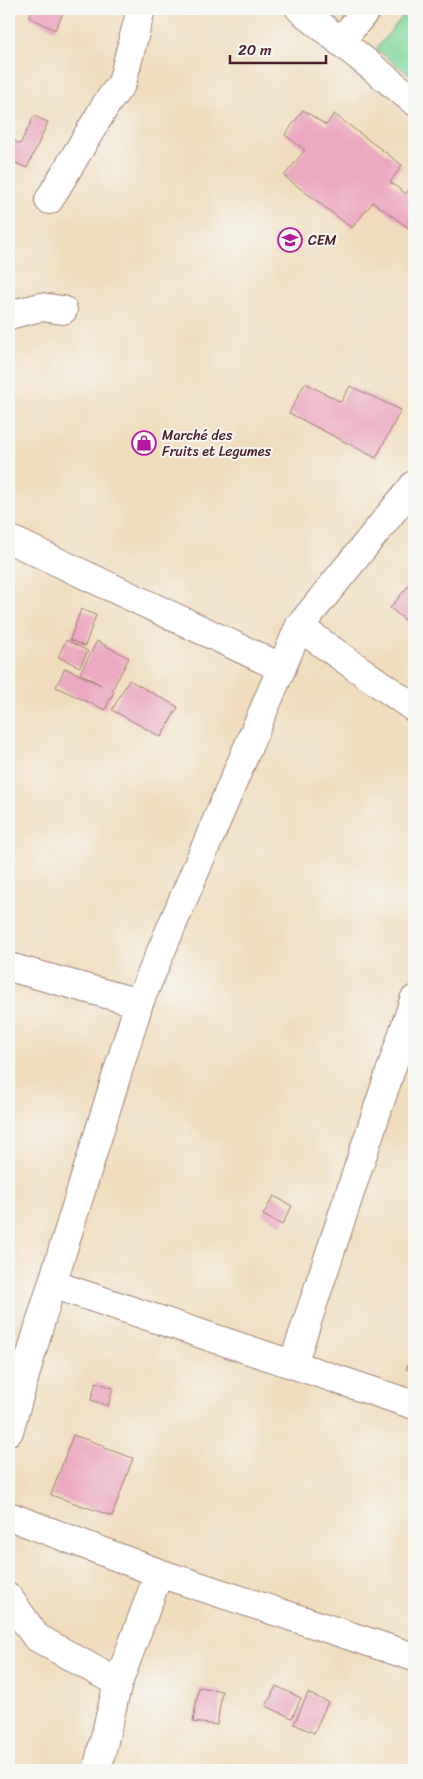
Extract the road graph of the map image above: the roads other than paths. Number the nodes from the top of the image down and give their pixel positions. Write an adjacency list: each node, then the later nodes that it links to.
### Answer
1 (139, 9): 6 (street)
2 (300, 9): 4 (street)
3 (367, 9): 4 (street)
4 (340, 42): 5 (street)
5 (414, 101)
6 (49, 200)
7 (63, 310): 8 (street)
8 (9, 315)
9 (414, 485): 11 (street)
10 (12, 547): 12 (street)
11 (299, 627): 12 (street); 13 (street)
12 (282, 668): 16 (street)
13 (414, 708)
14 (9, 966): 16 (street)
15 (414, 1000): 17 (street)
16 (139, 1003): 18 (street)
17 (409, 1032): 19 (street)
18 (52, 1284): 19 (street); 21 (street)
19 (293, 1364): 20 (street)
20 (414, 1405)
21 (9, 1432)
22 (9, 1516): 23 (street)
23 (159, 1572): 25 (street); 26 (street)
24 (9, 1598): 26 (street)
25 (414, 1657)
26 (118, 1683): 27 (street)
27 (97, 1770)

